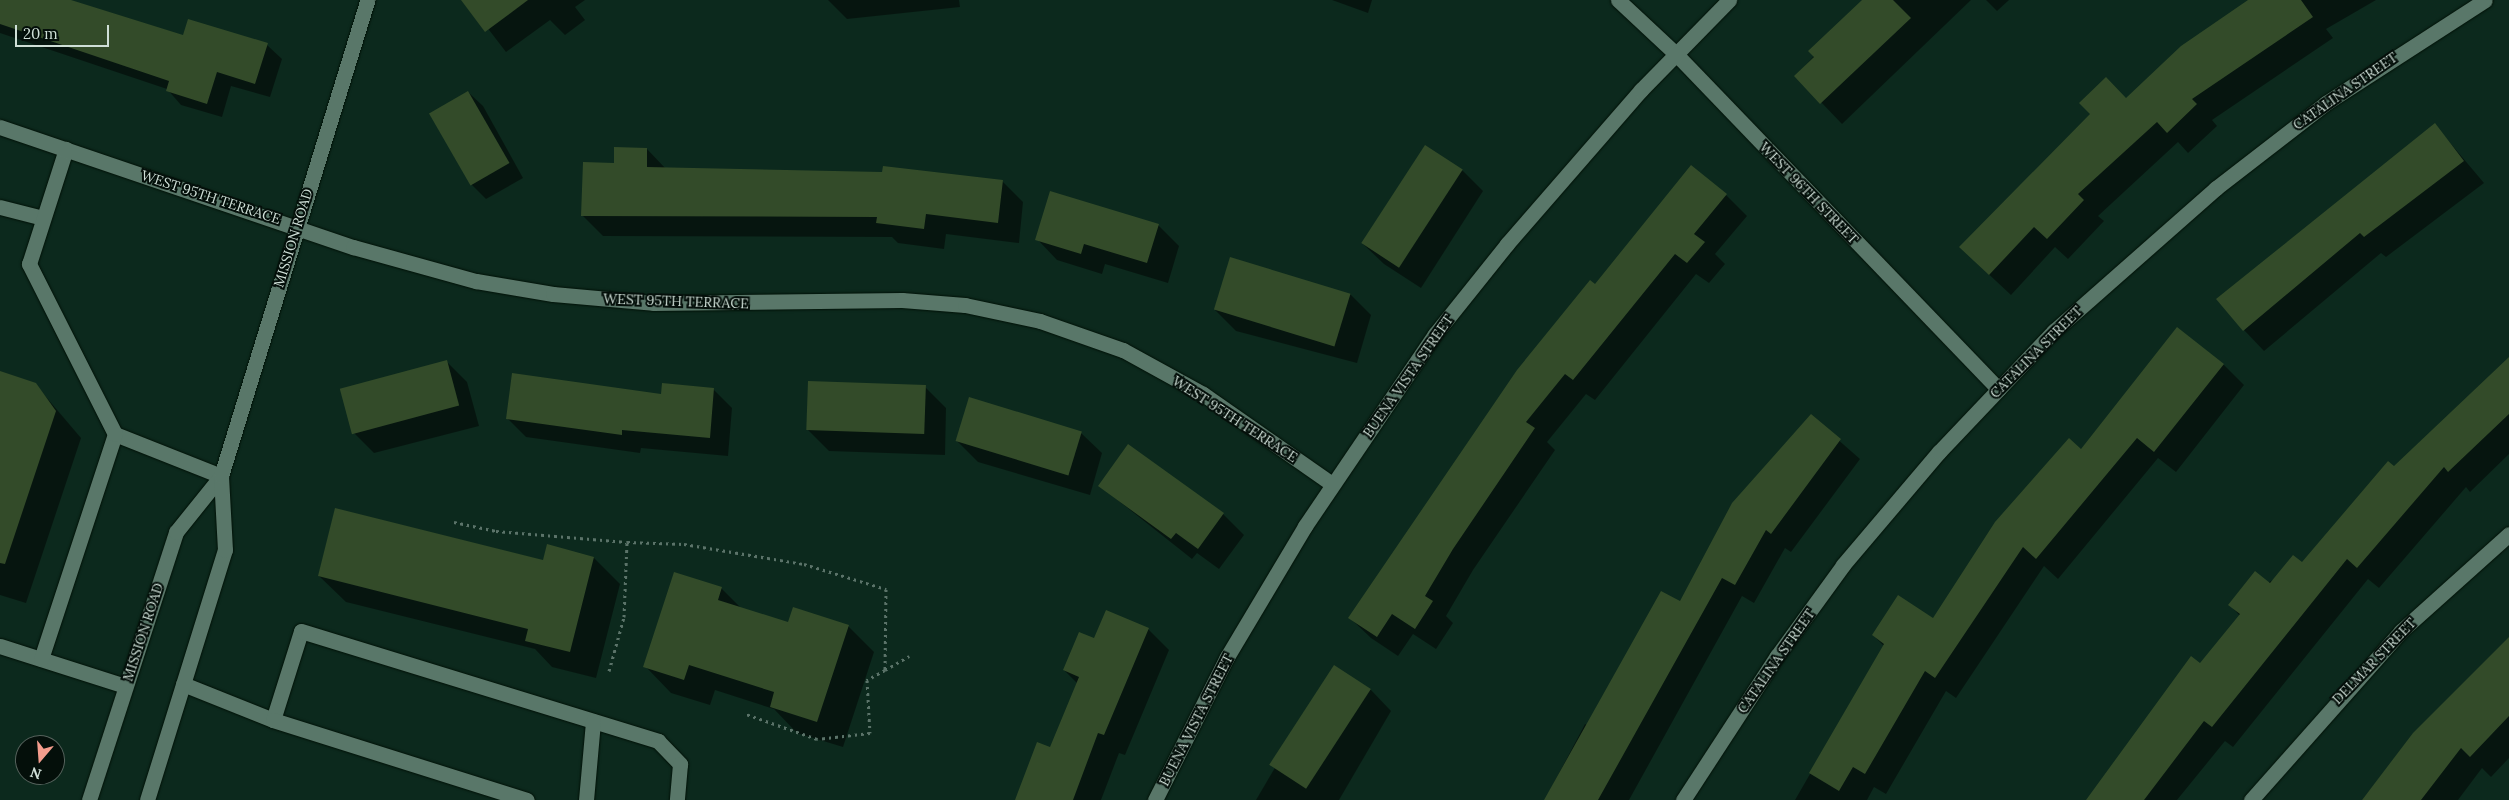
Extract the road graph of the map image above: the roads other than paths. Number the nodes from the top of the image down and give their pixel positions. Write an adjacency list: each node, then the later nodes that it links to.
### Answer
1 (367, 0): 10 (street, MISSION ROAD)
2 (1618, 0): 5 (street, WEST 96TH STREET)
3 (1729, 0): 5 (street, BUENA VISTA STREET)
4 (2485, 0): 11 (street, CATALINA STREET)
5 (1676, 54): 11 (street, WEST 96TH STREET); 14 (street, BUENA VISTA STREET)
6 (0, 127): 7 (street, WEST 95TH TERRACE)
7 (66, 149): 9 (street); 10 (street, WEST 95TH TERRACE)
8 (0, 207): 9 (street)
9 (43, 218): 12 (street)
10 (296, 225): 13 (street, MISSION ROAD); 14 (street, WEST 95TH TERRACE)
11 (1998, 389): 28 (street, CATALINA STREET)
12 (115, 434): 13 (street); 17 (street)
13 (221, 476): 18 (street, MISSION ROAD); 19 (street, MISSION ROAD)
14 (1332, 484): 27 (street, BUENA VISTA STREET)
15 (2509, 534): 29 (street, DELMAR STREET)
16 (0, 646): 17 (street)
17 (41, 659): 19 (street)
18 (183, 684): 20 (street); 23 (street, MISSION ROAD)
19 (126, 686): 22 (street, MISSION ROAD)
20 (273, 720): 21 (street); 24 (street)
21 (594, 721): 25 (street); 26 (street)
22 (89, 800)
23 (148, 800)
24 (527, 800)
25 (586, 800)
26 (677, 800)
27 (1155, 800)
28 (1683, 800)
29 (2251, 800)

